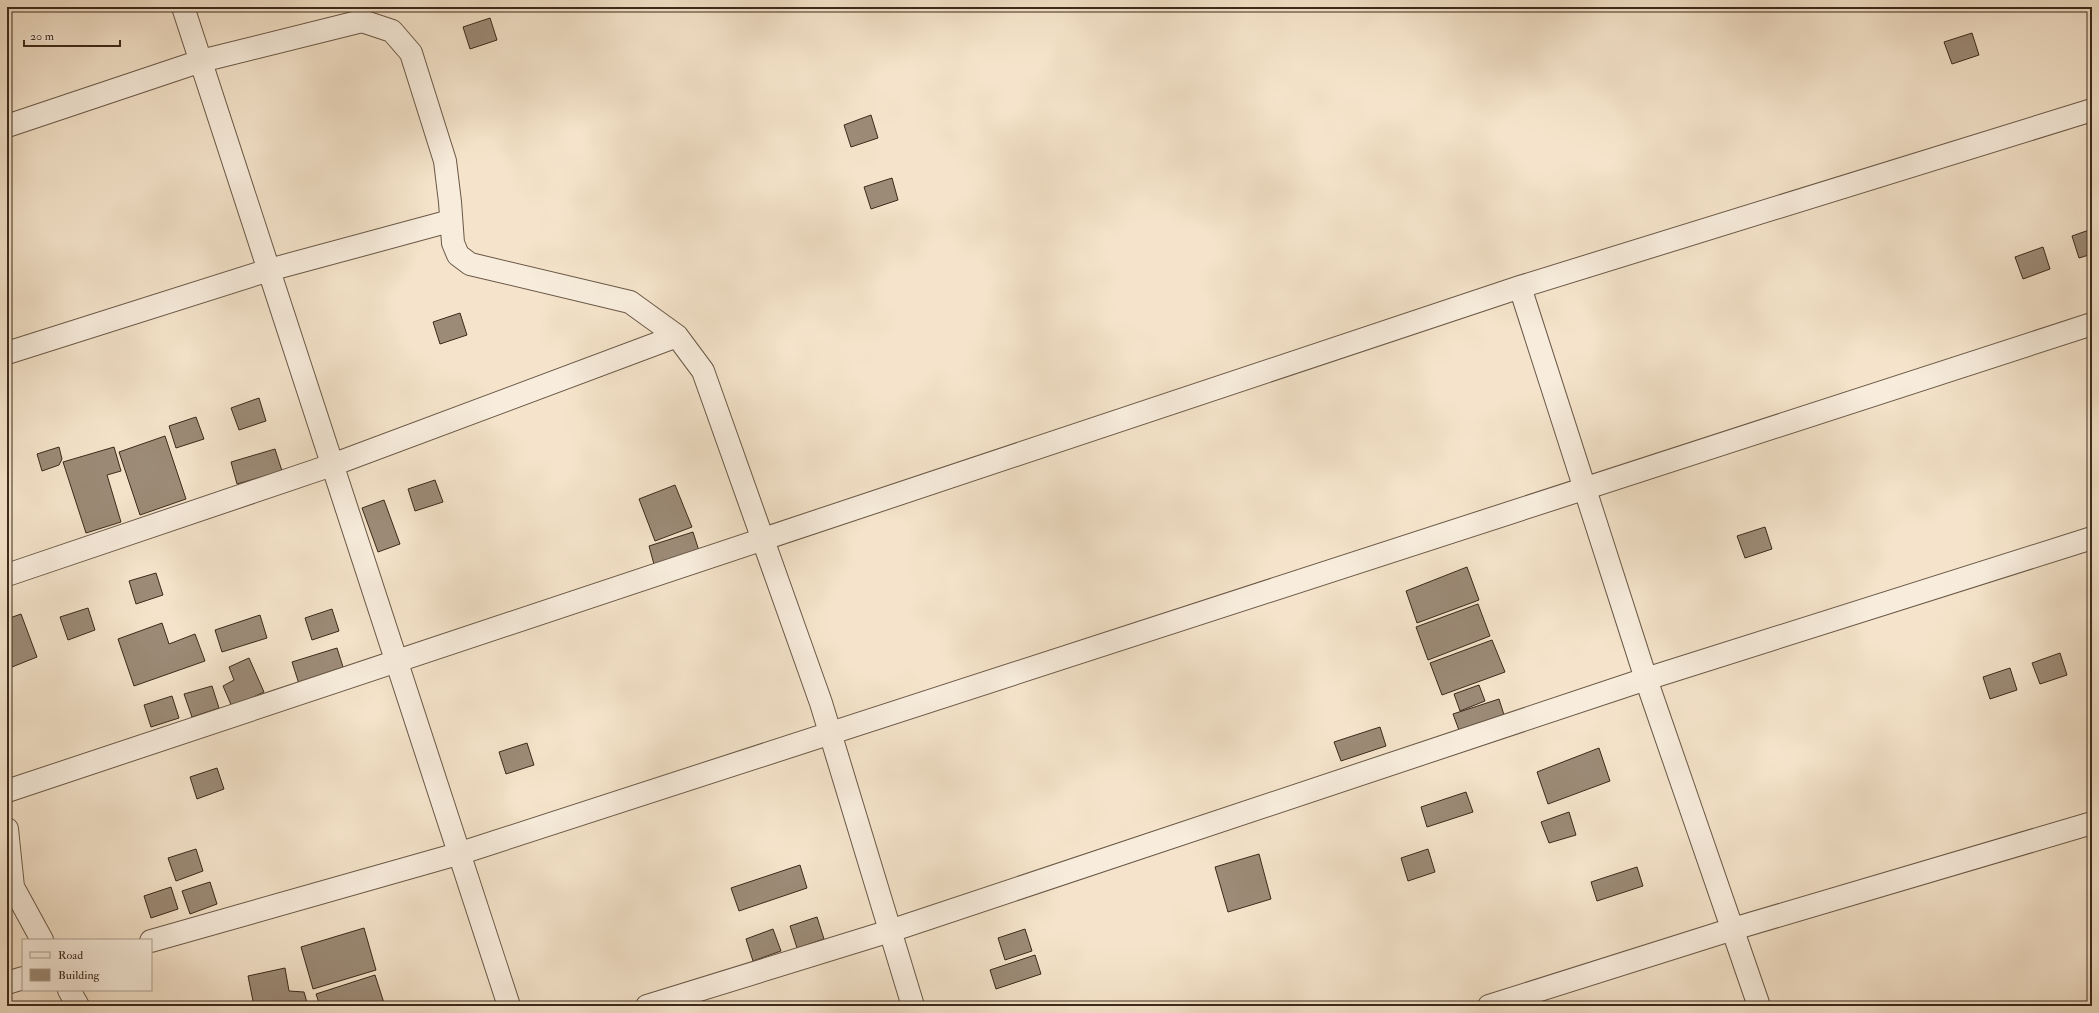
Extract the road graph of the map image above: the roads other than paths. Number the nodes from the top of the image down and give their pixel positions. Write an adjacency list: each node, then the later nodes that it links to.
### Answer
1 (183, 7): 2 (street)
2 (200, 61): 4 (street); 5 (street); 6 (street)
3 (2092, 110): 7 (street)
4 (7, 126)
5 (450, 221): 6 (street); 9 (street)
6 (269, 270): 10 (street); 11 (street)
7 (1520, 287): 12 (street); 14 (street)
8 (2092, 324): 12 (street)
9 (677, 336): 11 (street); 14 (street)
10 (7, 354)
11 (332, 465): 15 (street); 16 (street)
12 (1583, 488): 17 (street); 18 (street)
13 (2092, 538): 17 (street)
14 (764, 539): 16 (street); 18 (street)
15 (7, 575)
16 (396, 660): 19 (street); 22 (street)
17 (1646, 679): 23 (street); 24 (street)
18 (830, 732): 22 (street); 24 (street)
19 (7, 791)
20 (2092, 823): 23 (street)
21 (7, 829): 25 (street)
22 (461, 853): 26 (street); 31 (street)
23 (1733, 929): 34 (street); 35 (street)
24 (890, 931): 32 (street); 33 (street)
25 (41, 939)
26 (152, 941)
27 (22, 978): 28 (street)
28 (7, 983)
29 (70, 991): 30 (street)
30 (78, 1006)
31 (509, 1006)
32 (647, 1006)
33 (913, 1006)
34 (1488, 1006)
35 (1759, 1006)

